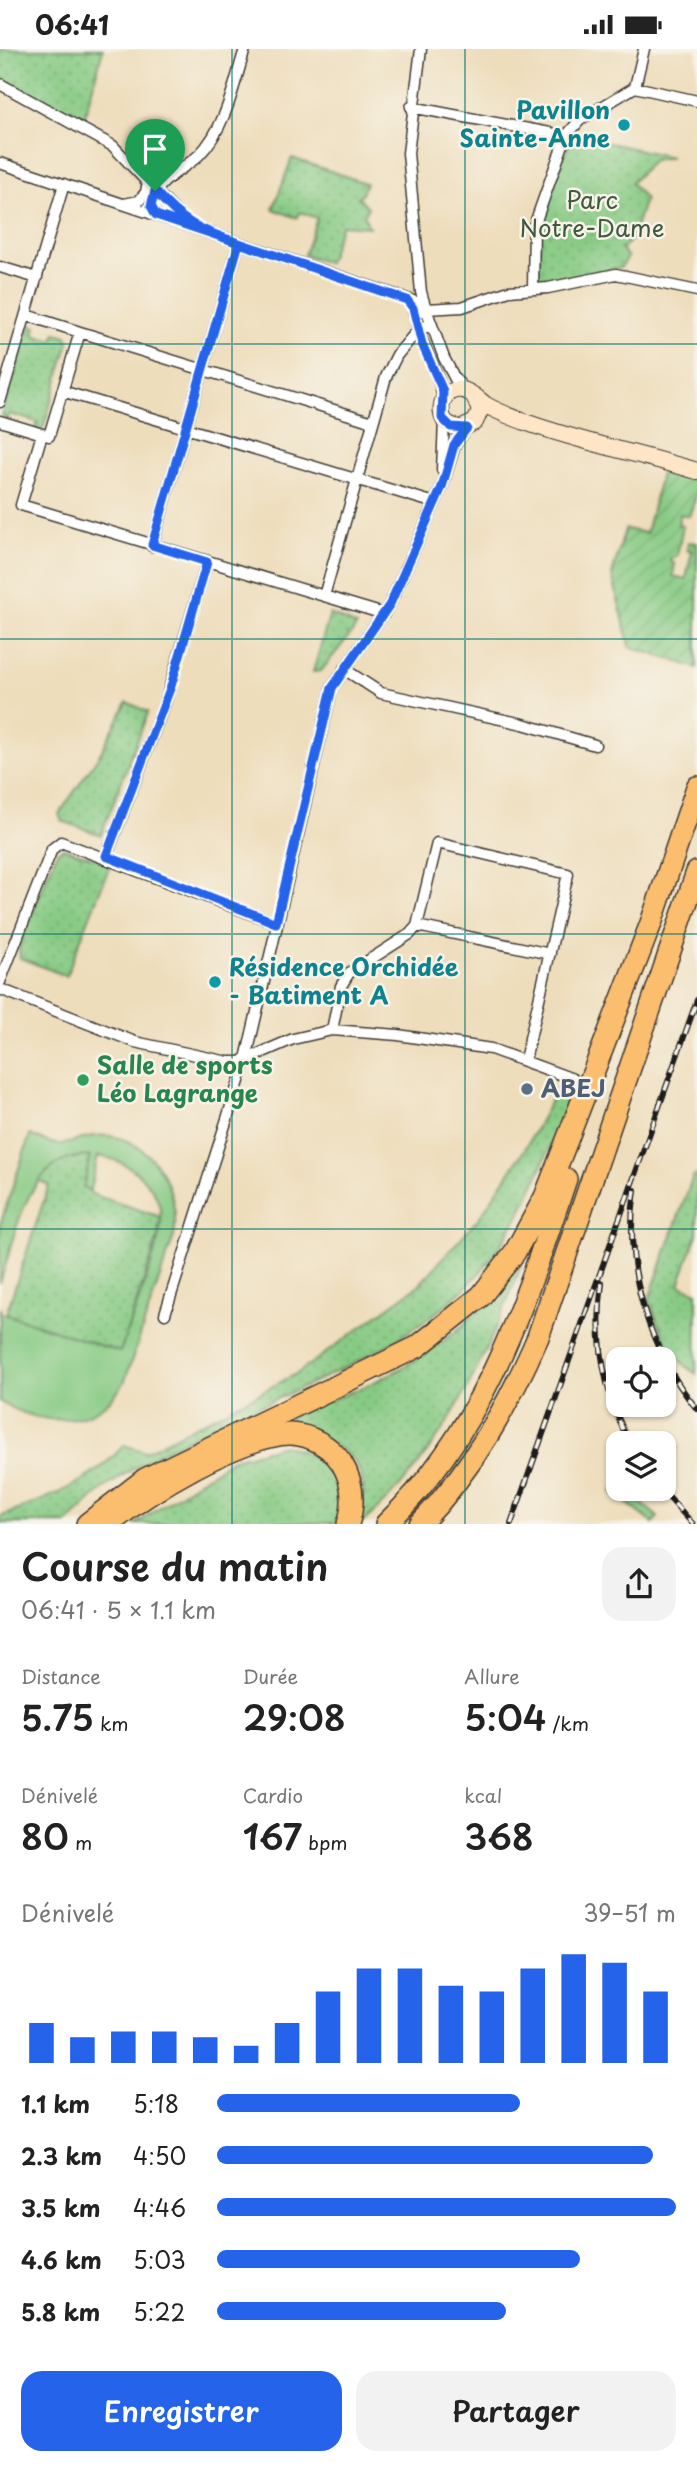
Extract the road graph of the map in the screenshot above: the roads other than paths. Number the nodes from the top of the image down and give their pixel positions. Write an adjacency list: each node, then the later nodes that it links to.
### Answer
1 (245, 49): 12 (street)
2 (421, 49): 7 (street)
3 (644, 49): 5 (street)
4 (0, 84): 10 (street)
5 (635, 87): 6 (street); 8 (street)
6 (697, 101)
7 (411, 107): 8 (street); 21 (street)
8 (566, 136): 19 (street)
9 (0, 163): 11 (street)
10 (148, 181): 12 (street); 13 (street)
11 (64, 184): 13 (street); 18 (street)
12 (155, 191): 14 (street); 15 (street)
13 (121, 204): 14 (street)
14 (156, 215): 15 (street)
15 (202, 231): 16 (street)
16 (239, 243): 21 (street); 26 (street)
17 (0, 267): 18 (street)
18 (37, 278): 22 (street)
19 (533, 289): 20 (street); 21 (street)
20 (697, 291)
21 (420, 311): 23 (street); 24 (street)
22 (26, 316): 25 (street); 27 (street)
23 (433, 329): 24 (street); 29 (street)
24 (418, 330): 31 (street); 34 (street)
25 (80, 332): 26 (street); 28 (street)
26 (203, 370): 34 (street); 37 (street)
27 (4, 374): 30 (street)
28 (62, 391): 37 (street); 38 (street)
29 (470, 393): 31 (street); 35 (street); 36 (street)
30 (0, 402)
31 (442, 402): 32 (street)
32 (444, 420): 36 (street); 41 (street)
33 (0, 421): 38 (street)
34 (373, 422): 40 (street)
35 (526, 422): 36 (street); 39 (street)
36 (471, 425): 41 (street)
37 (186, 428): 40 (street); 42 (street)
38 (42, 434): 42 (street)
39 (697, 471)
40 (357, 480): 41 (street); 44 (street)
41 (435, 503): 45 (street)
42 (152, 545): 43 (street)
43 (207, 562): 44 (street); 49 (street)
44 (324, 596): 45 (street)
45 (384, 614): 46 (street)
46 (344, 669): 47 (street); 51 (street)
47 (595, 745)
48 (697, 787): 60 (highway)
49 (106, 856): 51 (street); 54 (street)
50 (697, 872): 62 (highway)
51 (276, 923): 57 (street)
52 (417, 926): 53 (street); 53 (street); 56 (street)
53 (550, 954): 58 (street)
54 (0, 982)
55 (0, 989): 57 (street)
56 (332, 1030): 57 (street); 58 (street)
57 (246, 1059): 61 (street)
58 (525, 1060): 59 (street)
59 (573, 1079)
60 (581, 1121): 63 (highway); 66 (highway)
61 (164, 1314)
62 (425, 1519)
63 (87, 1524)
64 (110, 1524): 65 (highway)
65 (348, 1524)
66 (386, 1524)

